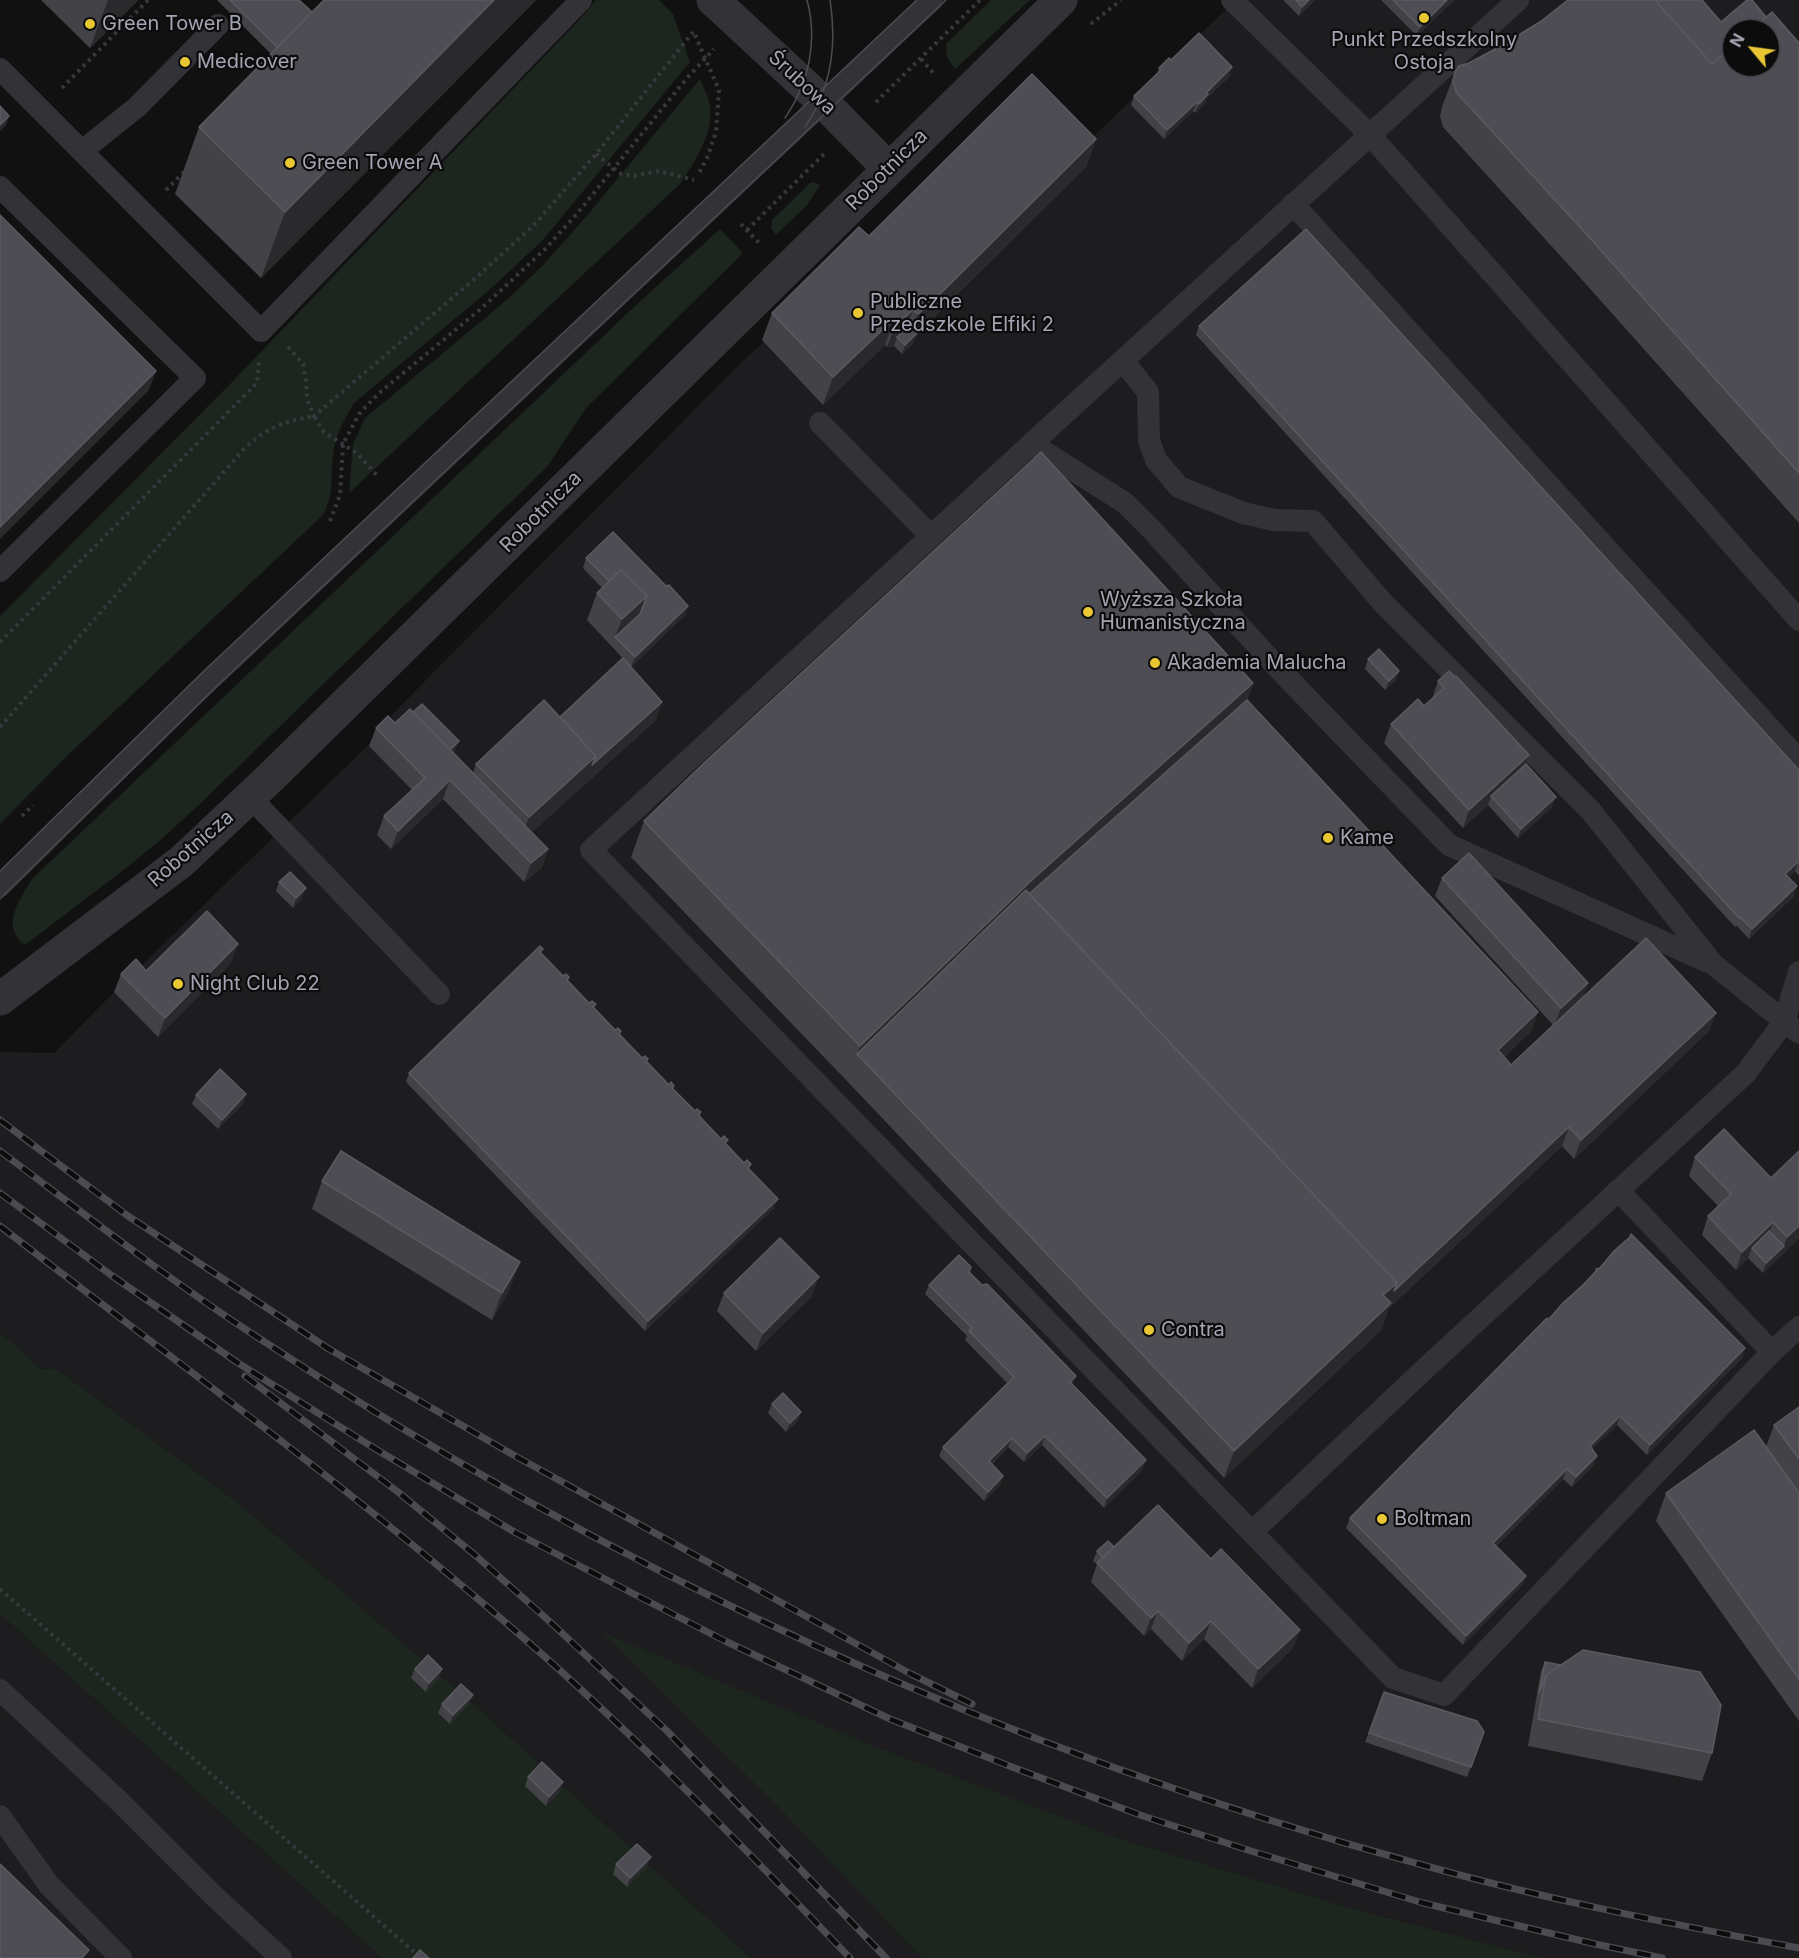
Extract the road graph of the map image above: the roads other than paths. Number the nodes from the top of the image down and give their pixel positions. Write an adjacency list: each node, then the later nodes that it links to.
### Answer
1 (580, 0): 11 (lane)
2 (714, 0): 9 (street, Śrubowa)
3 (932, 0): 9 (lane)
4 (1061, 0): 12 (street, Robotnicza)
5 (1232, 0): 10 (lane)
6 (1518, 0): 10 (lane)
7 (218, 25): 11 (lane)
8 (0, 69): 11 (lane)
9 (823, 102): 12 (street, Śrubowa); 23 (lane)
10 (1370, 135): 14 (lane); 20 (lane)
11 (89, 159)
12 (889, 169): 22 (street, Robotnicza)
13 (0, 187): 19 (lane)
14 (1293, 204): 15 (lane); 21 (lane)
15 (1123, 361): 17 (lane); 24 (lane)
16 (820, 423): 18 (lane)
17 (1032, 444): 18 (lane); 24 (lane)
18 (931, 537): 32 (lane)
19 (0, 571)
20 (1799, 620)
21 (1799, 760)
22 (250, 797): 26 (lane); 27 (street, Robotnicza)
23 (0, 886)
24 (1713, 964): 28 (lane)
25 (1799, 972): 28 (lane)
26 (439, 994)
27 (0, 999)
28 (1792, 1028): 29 (lane)
29 (1618, 1190): 31 (lane); 32 (lane)
30 (1799, 1328): 31 (lane)
31 (1772, 1352): 32 (lane)
32 (1252, 1532)
33 (0, 1690): 36 (lane)
34 (0, 1816): 35 (lane)
35 (121, 1958)
36 (281, 1958)

